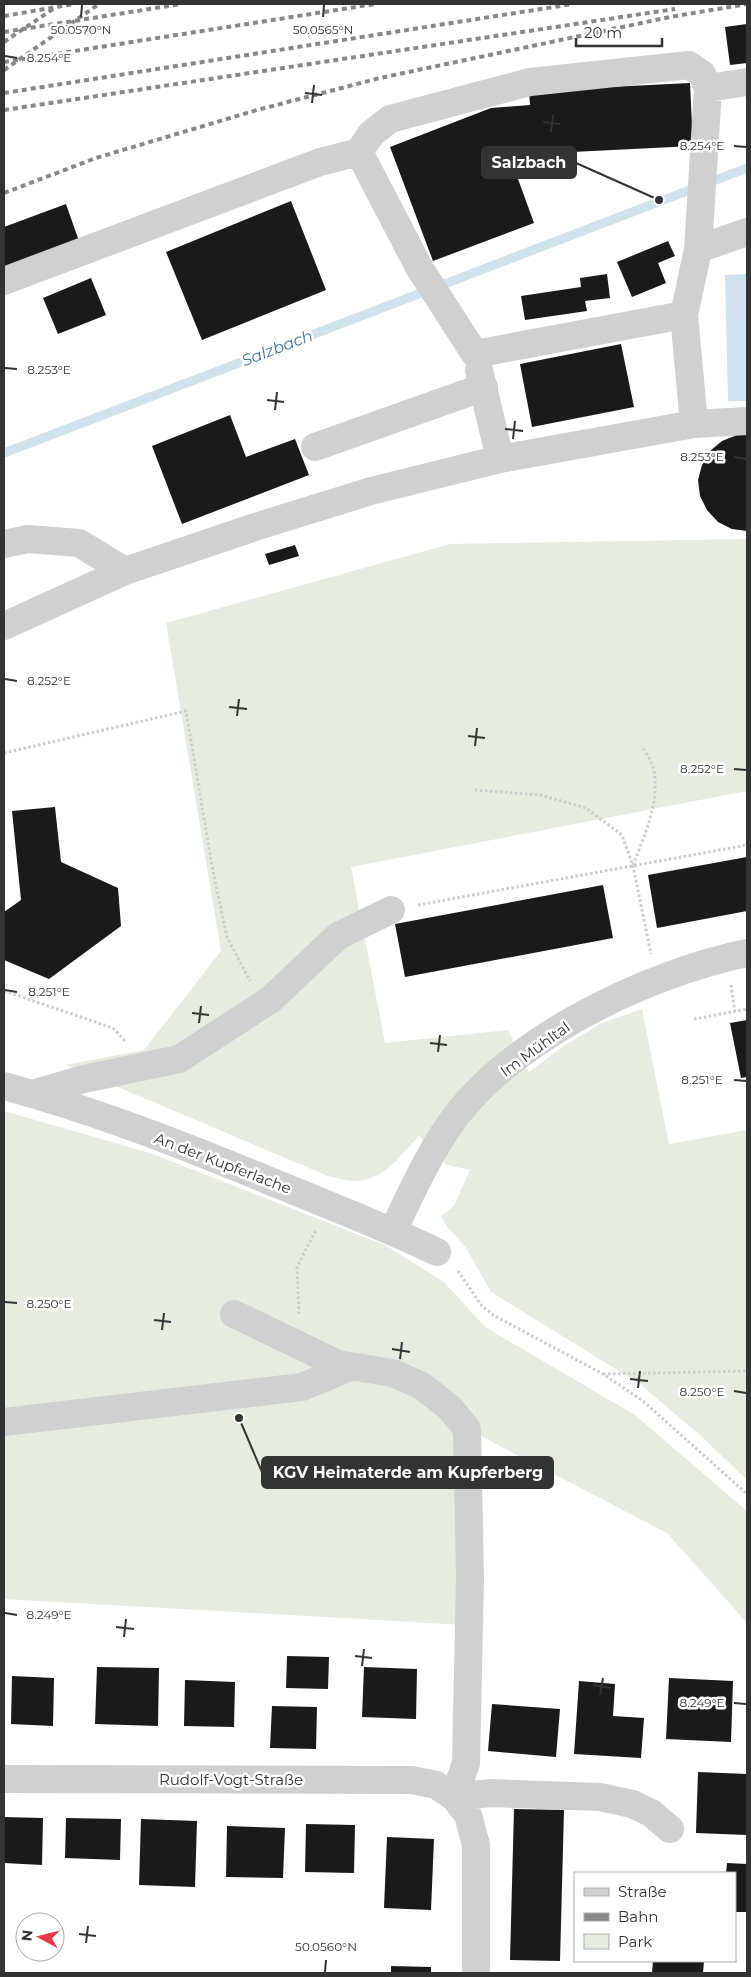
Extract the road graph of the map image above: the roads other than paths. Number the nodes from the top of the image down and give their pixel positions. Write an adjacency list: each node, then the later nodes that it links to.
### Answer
1 (747, 82): 2 (street)
2 (708, 88): 3 (street); 5 (street)
3 (359, 152): 6 (street); 8 (street)
4 (747, 232): 5 (street)
5 (698, 249): 7 (street)
6 (4, 281)
7 (684, 315): 8 (street); 11 (street)
8 (475, 354): 9 (street)
9 (484, 387): 12 (street); 13 (street)
10 (747, 421): 11 (street)
11 (694, 424): 13 (street)
12 (315, 446)
13 (500, 459): 15 (street)
14 (4, 544): 15 (street)
15 (125, 571): 16 (street)
16 (4, 626)
17 (391, 910): 20 (street)
18 (747, 953): 21 (street, Im Mühltal)
19 (4, 1086): 20 (street, An der Kupferlache)
20 (32, 1094): 21 (street, An der Kupferlache)
21 (393, 1231): 22 (street, An der Kupferlache)
22 (437, 1252)
23 (234, 1314): 24 (street)
24 (350, 1367): 25 (street); 27 (street)
25 (4, 1422)
26 (4, 1779): 27 (street, Rudolf-Vogt-Straße)
27 (454, 1797): 28 (street); 29 (street, Rudolf-Vogt-Straße)
28 (670, 1828)
29 (476, 1973)

